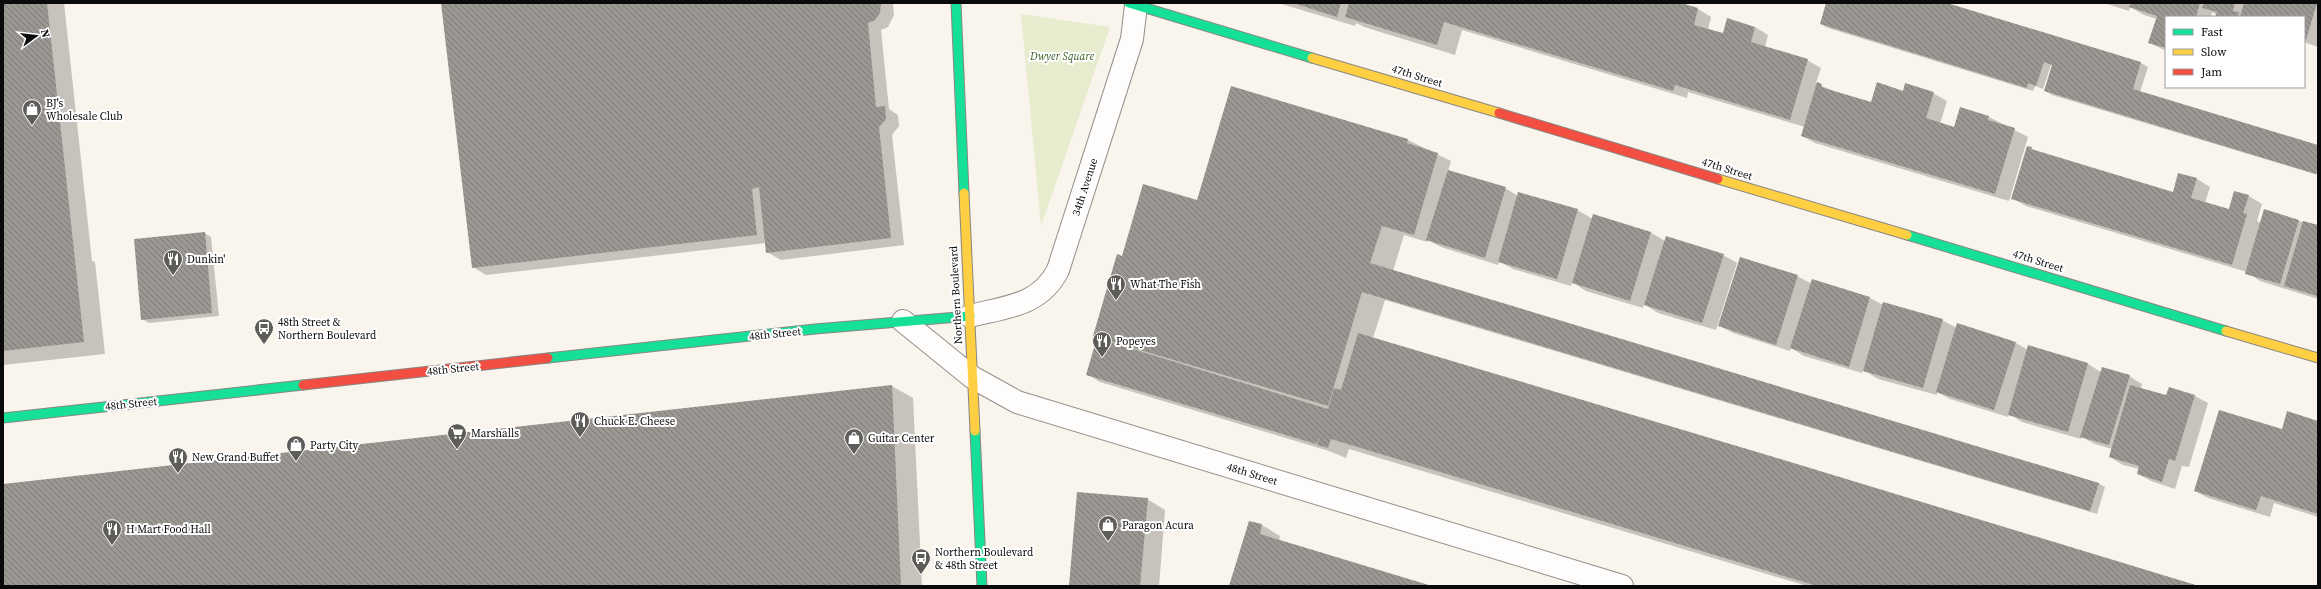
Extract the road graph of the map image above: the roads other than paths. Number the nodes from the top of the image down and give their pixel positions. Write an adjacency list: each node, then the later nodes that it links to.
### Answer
1 (956, 3): 3 (street, Northern Boulevard)
2 (1134, 4): 3 (street, 34th Avenue); 5 (street, 47th Street)
3 (970, 316): 4 (street, 48th Street); 6 (street, Northern Boulevard)
4 (903, 321): 6 (street, 48th Street); 7 (street, 48th Street)
5 (2318, 358)
6 (972, 377): 8 (street, Northern Boulevard); 9 (street, 48th Street)
7 (3, 418)
8 (982, 586)
9 (1622, 586)

